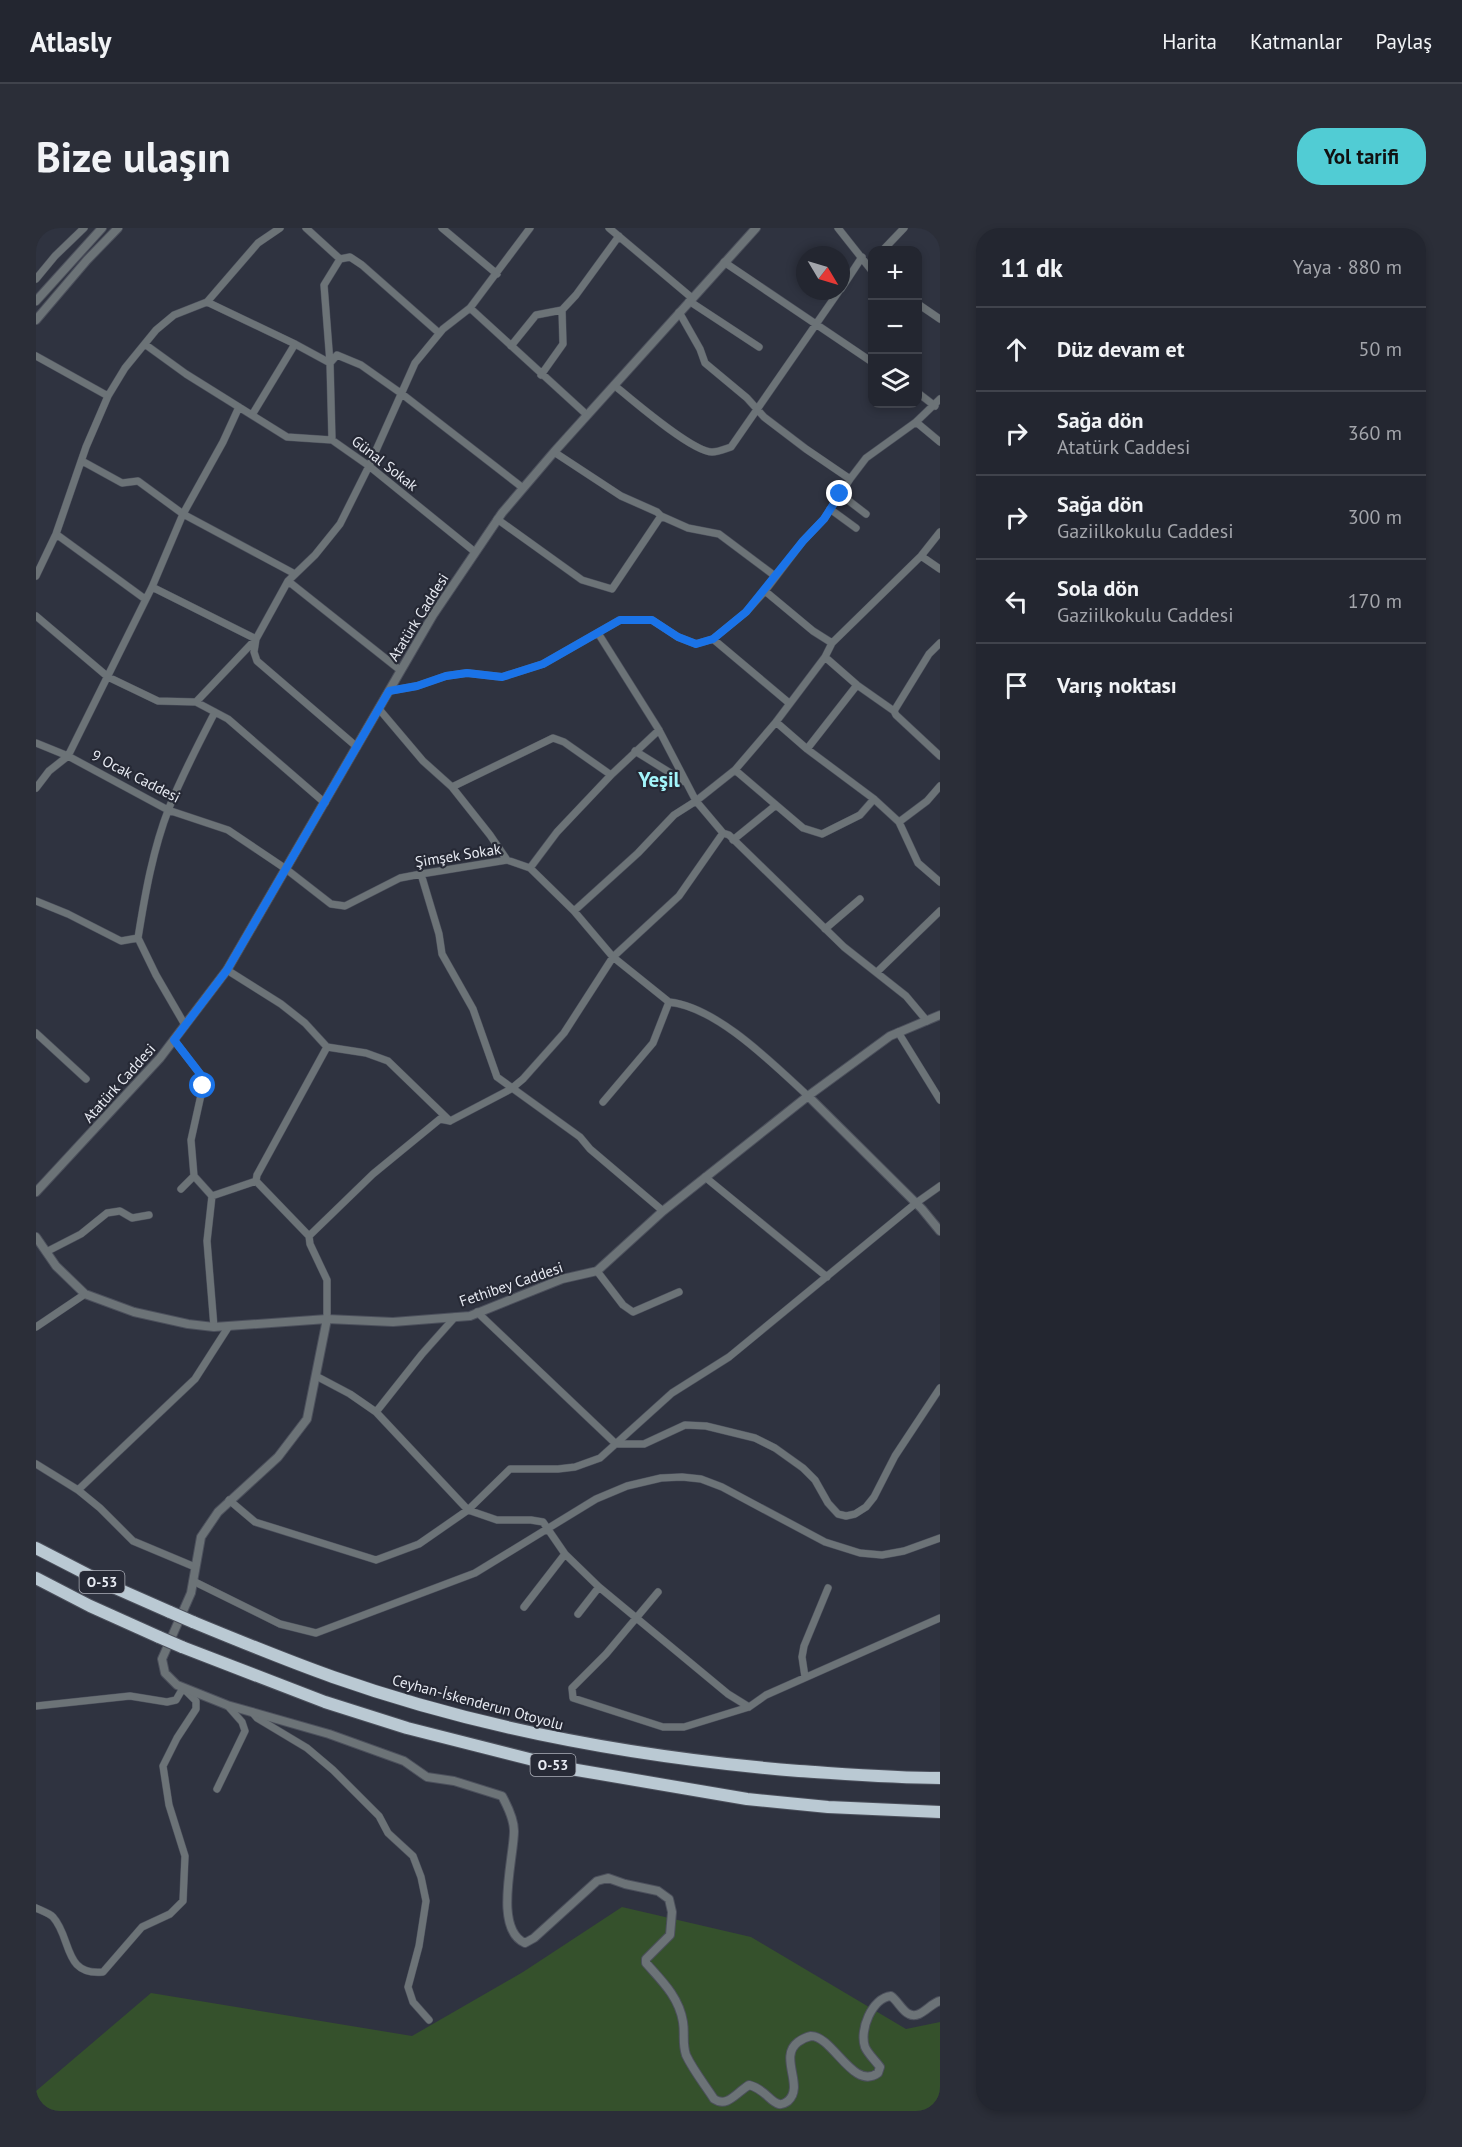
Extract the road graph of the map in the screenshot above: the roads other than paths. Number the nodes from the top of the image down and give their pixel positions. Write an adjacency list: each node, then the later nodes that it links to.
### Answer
1 (84, 228): 22 (street)
2 (102, 228): 25 (street)
3 (118, 228): 32 (street)
4 (280, 228): 26 (street)
5 (306, 228): 17 (street)
6 (442, 228): 20 (street)
7 (530, 228): 20 (street)
8 (609, 228): 14 (street)
9 (756, 228): 18 (street, Atatürk Caddesi)
10 (838, 228): 13 (street)
11 (851, 228): 13 (street)
12 (904, 228): 15 (street)
13 (845, 235): 16 (street)
14 (619, 236): 23 (street); 29 (street)
15 (887, 246)
16 (862, 257): 19 (street); 21 (street)
17 (340, 259): 34 (street); 41 (street)
18 (724, 262): 23 (street, Atatürk Caddesi); 33 (street)
19 (868, 263)
20 (497, 274): 28 (street)
21 (850, 275)
22 (36, 279)
23 (690, 300): 30 (street, Atatürk Caddesi); 38 (street)
24 (833, 300): 33 (street)
25 (36, 301)
26 (207, 302): 35 (street); 36 (street)
27 (922, 307): 31 (street)
28 (470, 308): 34 (street); 37 (street)
29 (562, 310): 37 (street); 42 (street)
30 (679, 312): 43 (street, Atatürk Caddesi); 49 (street)
31 (940, 319)
32 (36, 320)
33 (817, 324): 40 (street); 49 (street)
34 (439, 333): 44 (street)
35 (295, 344): 41 (street); 50 (street)
36 (146, 345): 46 (street); 48 (street, Günal Sokak)
37 (511, 346): 42 (street)
38 (759, 347)
39 (36, 356): 46 (street)
40 (868, 359)
41 (330, 363): 44 (street); 53 (street)
42 (541, 375): 51 (street)
43 (614, 385): 49 (street); 51 (street, Atatürk Caddesi)
44 (402, 394): 57 (street); 59 (street)
45 (922, 395): 47 (street)
46 (108, 396): 56 (street)
47 (938, 403): 52 (street)
48 (239, 407): 50 (street, Günal Sokak); 63 (street)
49 (758, 408): 58 (street)
50 (252, 415): 53 (street, Günal Sokak)
51 (587, 415): 55 (street, Atatürk Caddesi)
52 (916, 422): 54 (street); 58 (street)
53 (332, 440): 57 (street, Günal Sokak)
54 (940, 442)
55 (554, 452): 59 (street, Atatürk Caddesi); 64 (street)
56 (82, 461): 63 (street); 68 (street)
57 (369, 466): 69 (street, Günal Sokak); 73 (street)
58 (850, 479): 60 (street)
59 (523, 489): 65 (street, Atatürk Caddesi)
60 (840, 494): 61 (street); 62 (street)
61 (830, 509): 66 (street); 74 (street)
62 (866, 513)
63 (183, 514): 73 (street); 76 (street)
64 (662, 516): 65 (street); 74 (street)
65 (498, 519): 69 (street, Atatürk Caddesi)
66 (856, 528)
67 (940, 532): 70 (street)
68 (56, 534): 72 (street); 78 (street)
69 (475, 552): 86 (street, Atatürk Caddesi)
70 (921, 556): 71 (street); 83 (street)
71 (940, 569)
72 (37, 572)
73 (295, 574): 75 (street)
74 (775, 576): 77 (street)
75 (288, 581): 81 (street); 86 (street)
76 (152, 587): 78 (street); 81 (street)
77 (765, 591): 82 (street); 83 (street)
78 (145, 600): 87 (street)
79 (36, 616): 87 (street)
80 (598, 633): 82 (street); 89 (street); 96 (street)
81 (256, 639): 90 (street); 98 (street)
82 (713, 639): 91 (street)
83 (832, 643): 85 (street)
84 (940, 643): 93 (street)
85 (825, 657): 88 (street); 91 (street)
86 (400, 670): 89 (street, Atatürk Caddesi)
87 (108, 677): 90 (street); 101 (street)
88 (857, 685): 93 (street); 99 (street)
89 (389, 691): 92 (street, Atatürk Caddesi)
90 (196, 702): 94 (street)
91 (789, 703): 95 (street)
92 (379, 710): 98 (street, Atatürk Caddesi); 107 (street)
93 (894, 711): 102 (street)
94 (216, 712): 111 (street); 113 (street)
95 (776, 722): 99 (street); 103 (street)
96 (659, 730): 100 (street); 105 (street)
97 (36, 743): 101 (street, 9 Ocak Caddesi)
98 (357, 747): 111 (street, Atatürk Caddesi)
99 (807, 749): 109 (street)
100 (635, 751): 104 (street); 105 (street)
101 (68, 756): 108 (street); 113 (street, 9 Ocak Caddesi)
102 (940, 756)
103 (735, 770): 110 (street); 112 (street)
104 (611, 775): 107 (street); 118 (street)
105 (687, 784): 110 (street)
106 (940, 786): 114 (street)
107 (452, 787): 117 (street)
108 (36, 788)
109 (874, 799): 112 (street); 114 (street)
110 (696, 801): 115 (street); 124 (street)
111 (325, 803): 119 (street, Atatürk Caddesi)
112 (776, 805): 116 (street)
113 (168, 810): 119 (street, 9 Ocak Caddesi); 127 (street)
114 (899, 822): 121 (street)
115 (723, 833): 116 (street); 128 (street)
116 (733, 840): 126 (street)
117 (507, 860): 118 (street, Şimşek Sokak); 120 (street, Şimşek Sokak)
118 (530, 868): 124 (street, Şimşek Sokak)
119 (286, 869): 120 (street, Şimşek Sokak); 129 (street, Atatürk Caddesi)
120 (421, 874): 140 (street)
121 (940, 882)
122 (860, 899): 126 (street)
123 (36, 902): 127 (street)
124 (574, 911): 128 (street, Şimşek Sokak)
125 (940, 911): 130 (street)
126 (825, 929): 130 (street)
127 (138, 938): 134 (street)
128 (613, 957): 131 (street, Şimşek Sokak); 140 (street)
129 (227, 970): 134 (street, Atatürk Caddesi); 138 (street)
130 (877, 972): 133 (street)
131 (669, 1002): 141 (street); 143 (street)
132 (940, 1015): 133 (street, Fethibey Caddesi)
133 (927, 1021): 135 (street, Fethibey Caddesi)
134 (186, 1025): 137 (street, Atatürk Caddesi)
135 (898, 1032): 141 (street, Fethibey Caddesi); 142 (street)
136 (36, 1033): 139 (street)
137 (174, 1040): 145 (street); 150 (street, Atatürk Caddesi)
138 (327, 1047): 144 (street); 147 (street)
139 (86, 1079)
140 (511, 1089): 144 (street); 153 (street)
141 (808, 1096): 146 (street, Fethibey Caddesi); 152 (street)
142 (940, 1100)
143 (603, 1102)
144 (450, 1121): 156 (street)
145 (194, 1176): 149 (street); 151 (street)
146 (705, 1177): 153 (street, Fethibey Caddesi); 160 (street)
147 (256, 1181): 151 (street); 156 (street)
148 (940, 1186): 152 (street)
149 (182, 1189)
150 (36, 1192)
151 (212, 1196): 168 (street)
152 (915, 1203): 155 (street); 160 (street)
153 (663, 1210): 159 (street, Fethibey Caddesi)
154 (149, 1215): 158 (street)
155 (940, 1231)
156 (309, 1236): 165 (street)
157 (36, 1237): 158 (street, Fethibey Caddesi)
158 (46, 1252): 162 (street, Fethibey Caddesi)
159 (597, 1271): 161 (street); 163 (street, Fethibey Caddesi)
160 (827, 1276): 172 (street)
161 (679, 1292)
162 (85, 1294): 167 (street); 168 (street, Fethibey Caddesi)
163 (477, 1312): 164 (street, Fethibey Caddesi); 172 (street)
164 (455, 1317): 165 (street, Fethibey Caddesi); 171 (street)
165 (327, 1319): 166 (street, Fethibey Caddesi); 169 (street)
166 (229, 1326): 168 (street, Fethibey Caddesi); 174 (street)
167 (36, 1327)
168 (214, 1327)
169 (316, 1376): 171 (street); 175 (street)
170 (940, 1388): 172 (street)
171 (376, 1412): 176 (street)
172 (616, 1444): 176 (street)
173 (36, 1464): 174 (street)
174 (78, 1490): 181 (street)
175 (229, 1500): 176 (street); 181 (street)
176 (468, 1510): 177 (street)
177 (547, 1529): 178 (street); 180 (street); 183 (street)
178 (940, 1538)
179 (36, 1548): 197 (highway, Ceyhan-İskenderun Otoyolu / O-53, bridge)
180 (565, 1554): 184 (street); 187 (street)
181 (195, 1567): 183 (street)
182 (36, 1578): 199 (highway, O-53, bridge)
183 (193, 1581): 192 (street)
184 (600, 1587): 188 (street); 189 (street)
185 (828, 1588): 191 (street)
186 (658, 1592): 189 (street)
187 (524, 1606)
188 (578, 1614)
189 (636, 1616): 195 (street); 195 (street)
190 (940, 1618): 191 (street)
191 (805, 1677): 195 (street)
192 (183, 1688): 193 (street); 194 (street); 200 (street)
193 (227, 1705): 196 (street); 198 (street)
194 (36, 1706)
195 (749, 1707)
196 (250, 1710): 201 (street); 202 (street)
197 (940, 1778)
198 (217, 1789)
199 (940, 1812)
200 (36, 1908)
201 (940, 2001)
202 (429, 2020)

